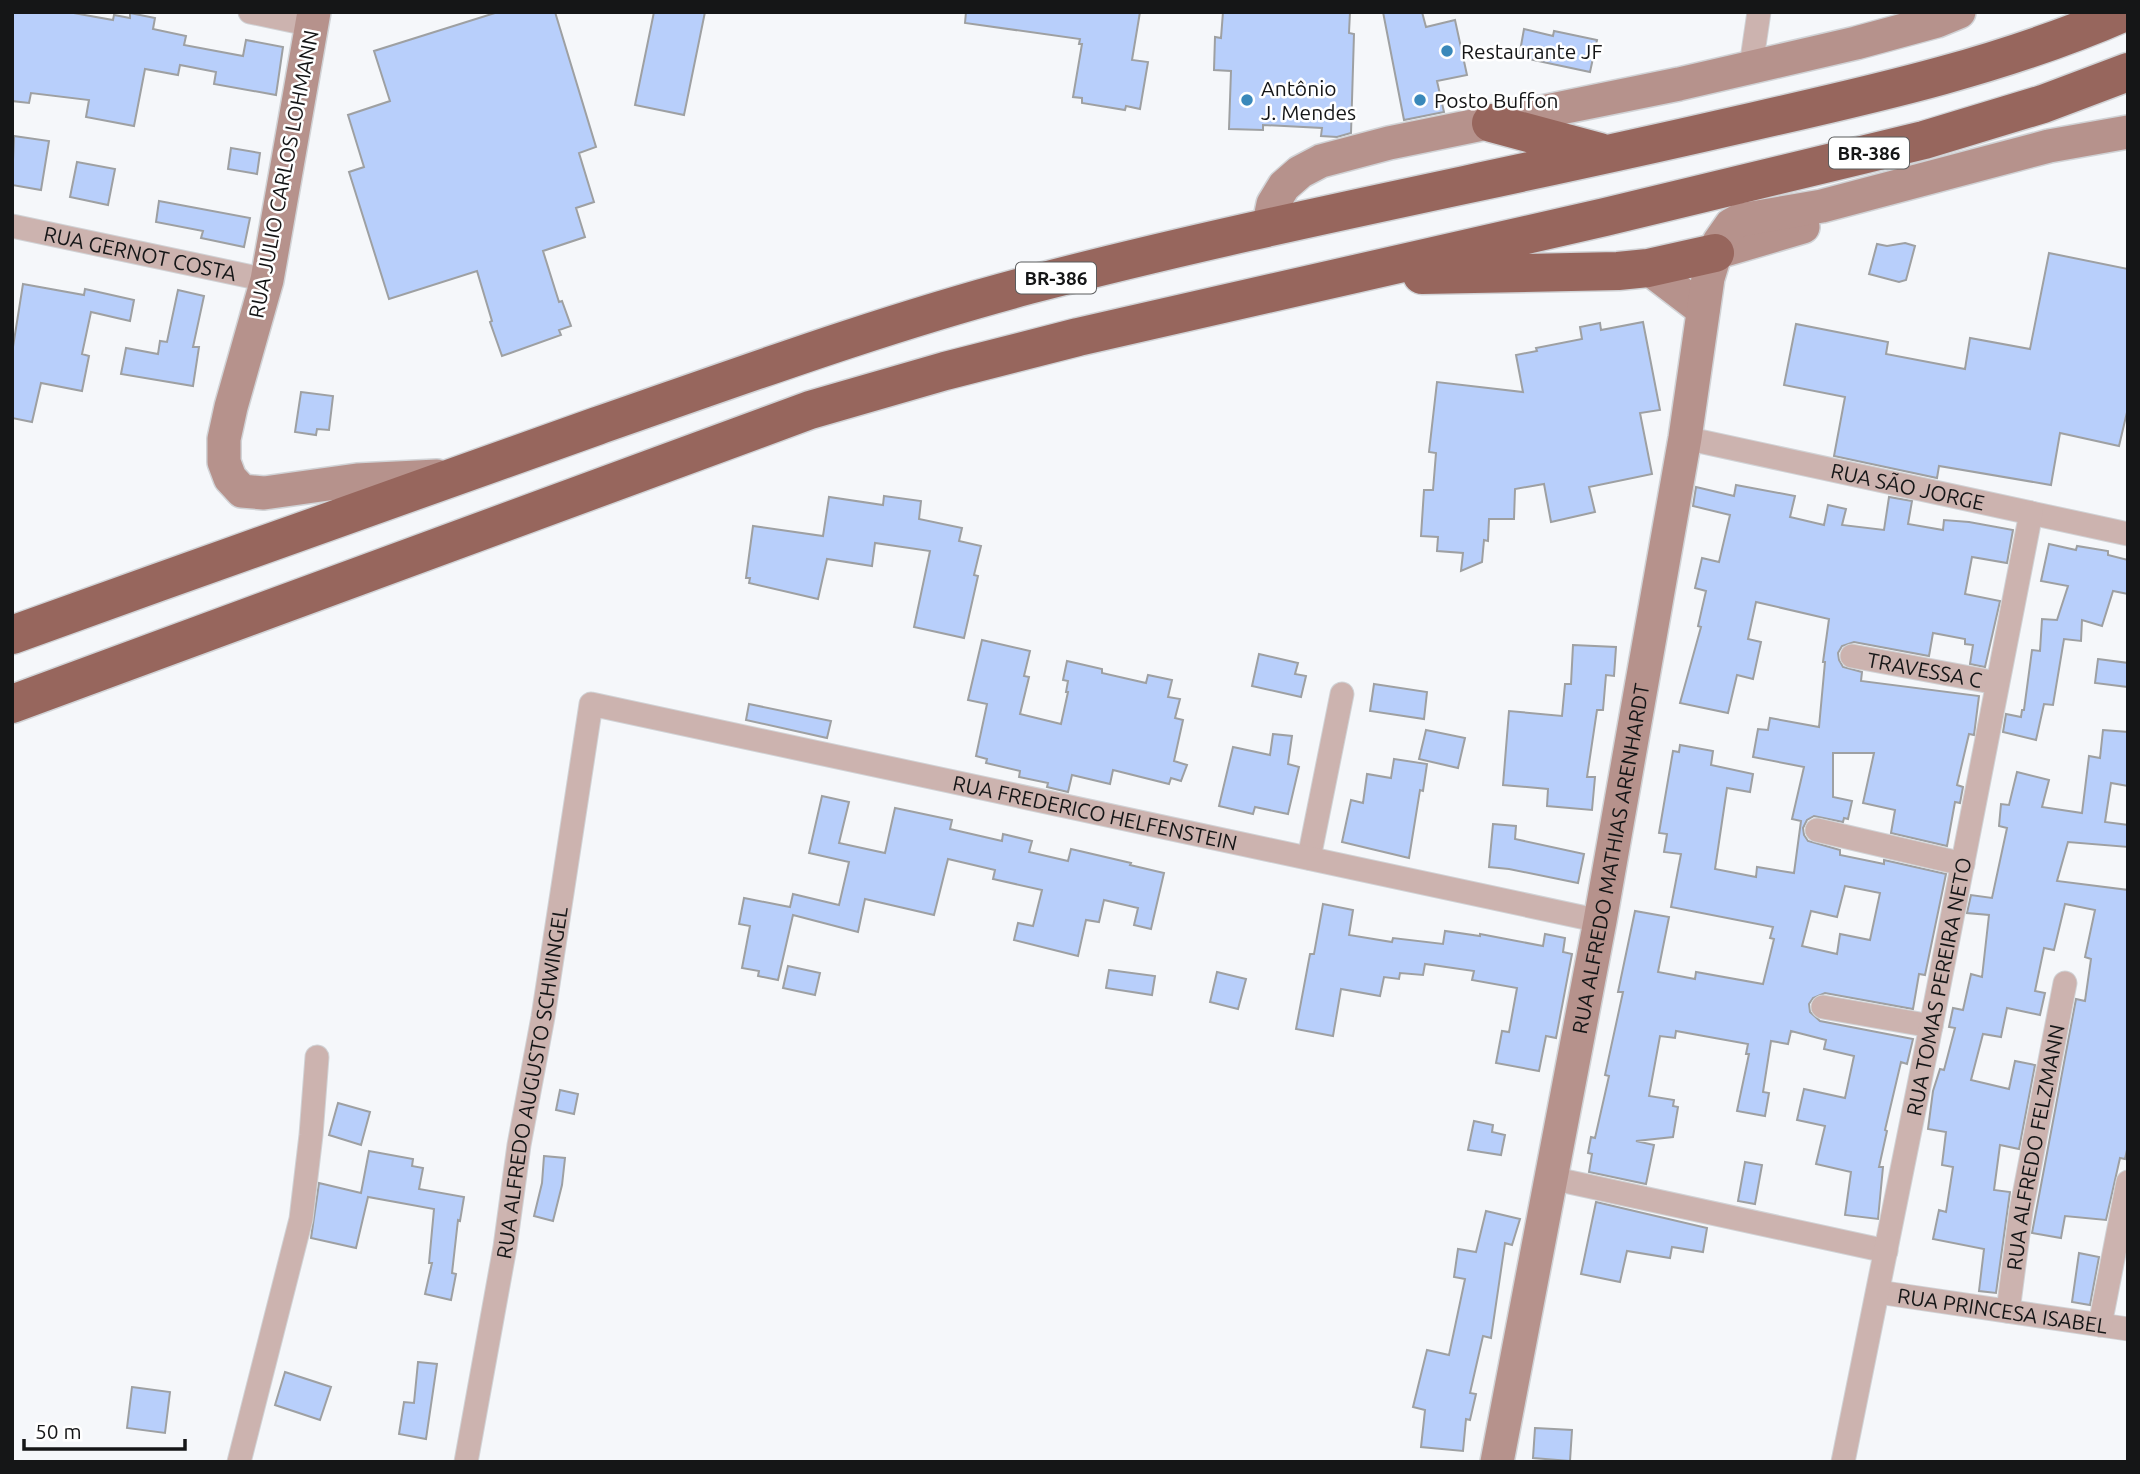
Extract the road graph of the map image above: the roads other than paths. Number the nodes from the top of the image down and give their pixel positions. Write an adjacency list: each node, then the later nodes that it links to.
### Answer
1 (250, 12): 5 (street)
2 (1759, 12): 6 (street)
3 (1959, 12): 6 (main road)
4 (2125, 12): 11 (highway, BR-386)
5 (313, 18): 17 (main road, RUA JULIO CARLOS LOHMANN)
6 (1751, 66): 8 (main road)
7 (2128, 72): 16 (highway, BR-386)
8 (1491, 123): 11 (highway); 13 (main road)
9 (2128, 132): 14 (main road)
10 (2128, 142): 14 (main road)
11 (1609, 155): 13 (highway, BR-386)
12 (12, 226): 17 (street, RUA GERNOT COSTA)
13 (1268, 228): 20 (highway, BR-386)
14 (1715, 253): 15 (highway); 18 (main road, RUA ALFREDO MATHIAS ARENHARDT)
15 (1648, 268): 16 (highway); 18 (main road)
16 (1339, 276): 27 (highway, BR-386)
17 (268, 280): 20 (main road, RUA JULIO CARLOS LOHMANN)
18 (1703, 310): 19 (main road, RUA ALFREDO MATHIAS ARENHARDT)
19 (1685, 438): 21 (street, RUA SÃO JORGE); 32 (main road, RUA ALFREDO MATHIAS ARENHARDT)
20 (454, 476): 23 (highway, BR-386)
21 (2031, 513): 22 (street, RUA SÃO JORGE); 25 (street, RUA TOMAS PEREIRA NETO)
22 (2128, 534)
23 (12, 635)
24 (1852, 656): 25 (street, TRAVESSA C)
25 (1997, 682): 31 (street, RUA TOMAS PEREIRA NETO)
26 (1342, 694): 30 (street)
27 (12, 704)
28 (592, 704): 30 (street, RUA FREDERICO HELFENSTEIN); 45 (street, RUA ALFREDO AUGUSTO SCHWINGEL)
29 (1817, 830): 31 (street)
30 (1309, 858): 32 (street, RUA FREDERICO HELFENSTEIN)
31 (1963, 863): 35 (street, RUA TOMAS PEREIRA NETO)
32 (1600, 921): 37 (main road, RUA ALFREDO MATHIAS ARENHARDT)
33 (2065, 983): 41 (street, RUA ALFREDO FELZMANN)
34 (1823, 1007): 35 (street)
35 (1931, 1026): 39 (street, RUA TOMAS PEREIRA NETO)
36 (317, 1057): 44 (street)
37 (1551, 1178): 39 (street); 46 (main road, RUA ALFREDO MATHIAS ARENHARDT)
38 (2128, 1182): 42 (street)
39 (1886, 1251): 40 (street, RUA TOMAS PEREIRA NETO)
40 (1878, 1292): 41 (street, RUA PRINCESA ISABEL); 47 (street, RUA TOMAS PEREIRA NETO)
41 (2008, 1311): 42 (street, RUA PRINCESA ISABEL)
42 (2100, 1325): 43 (street, RUA PRINCESA ISABEL)
43 (2128, 1329)
44 (239, 1462)
45 (466, 1462)
46 (1497, 1462)
47 (1843, 1462)

